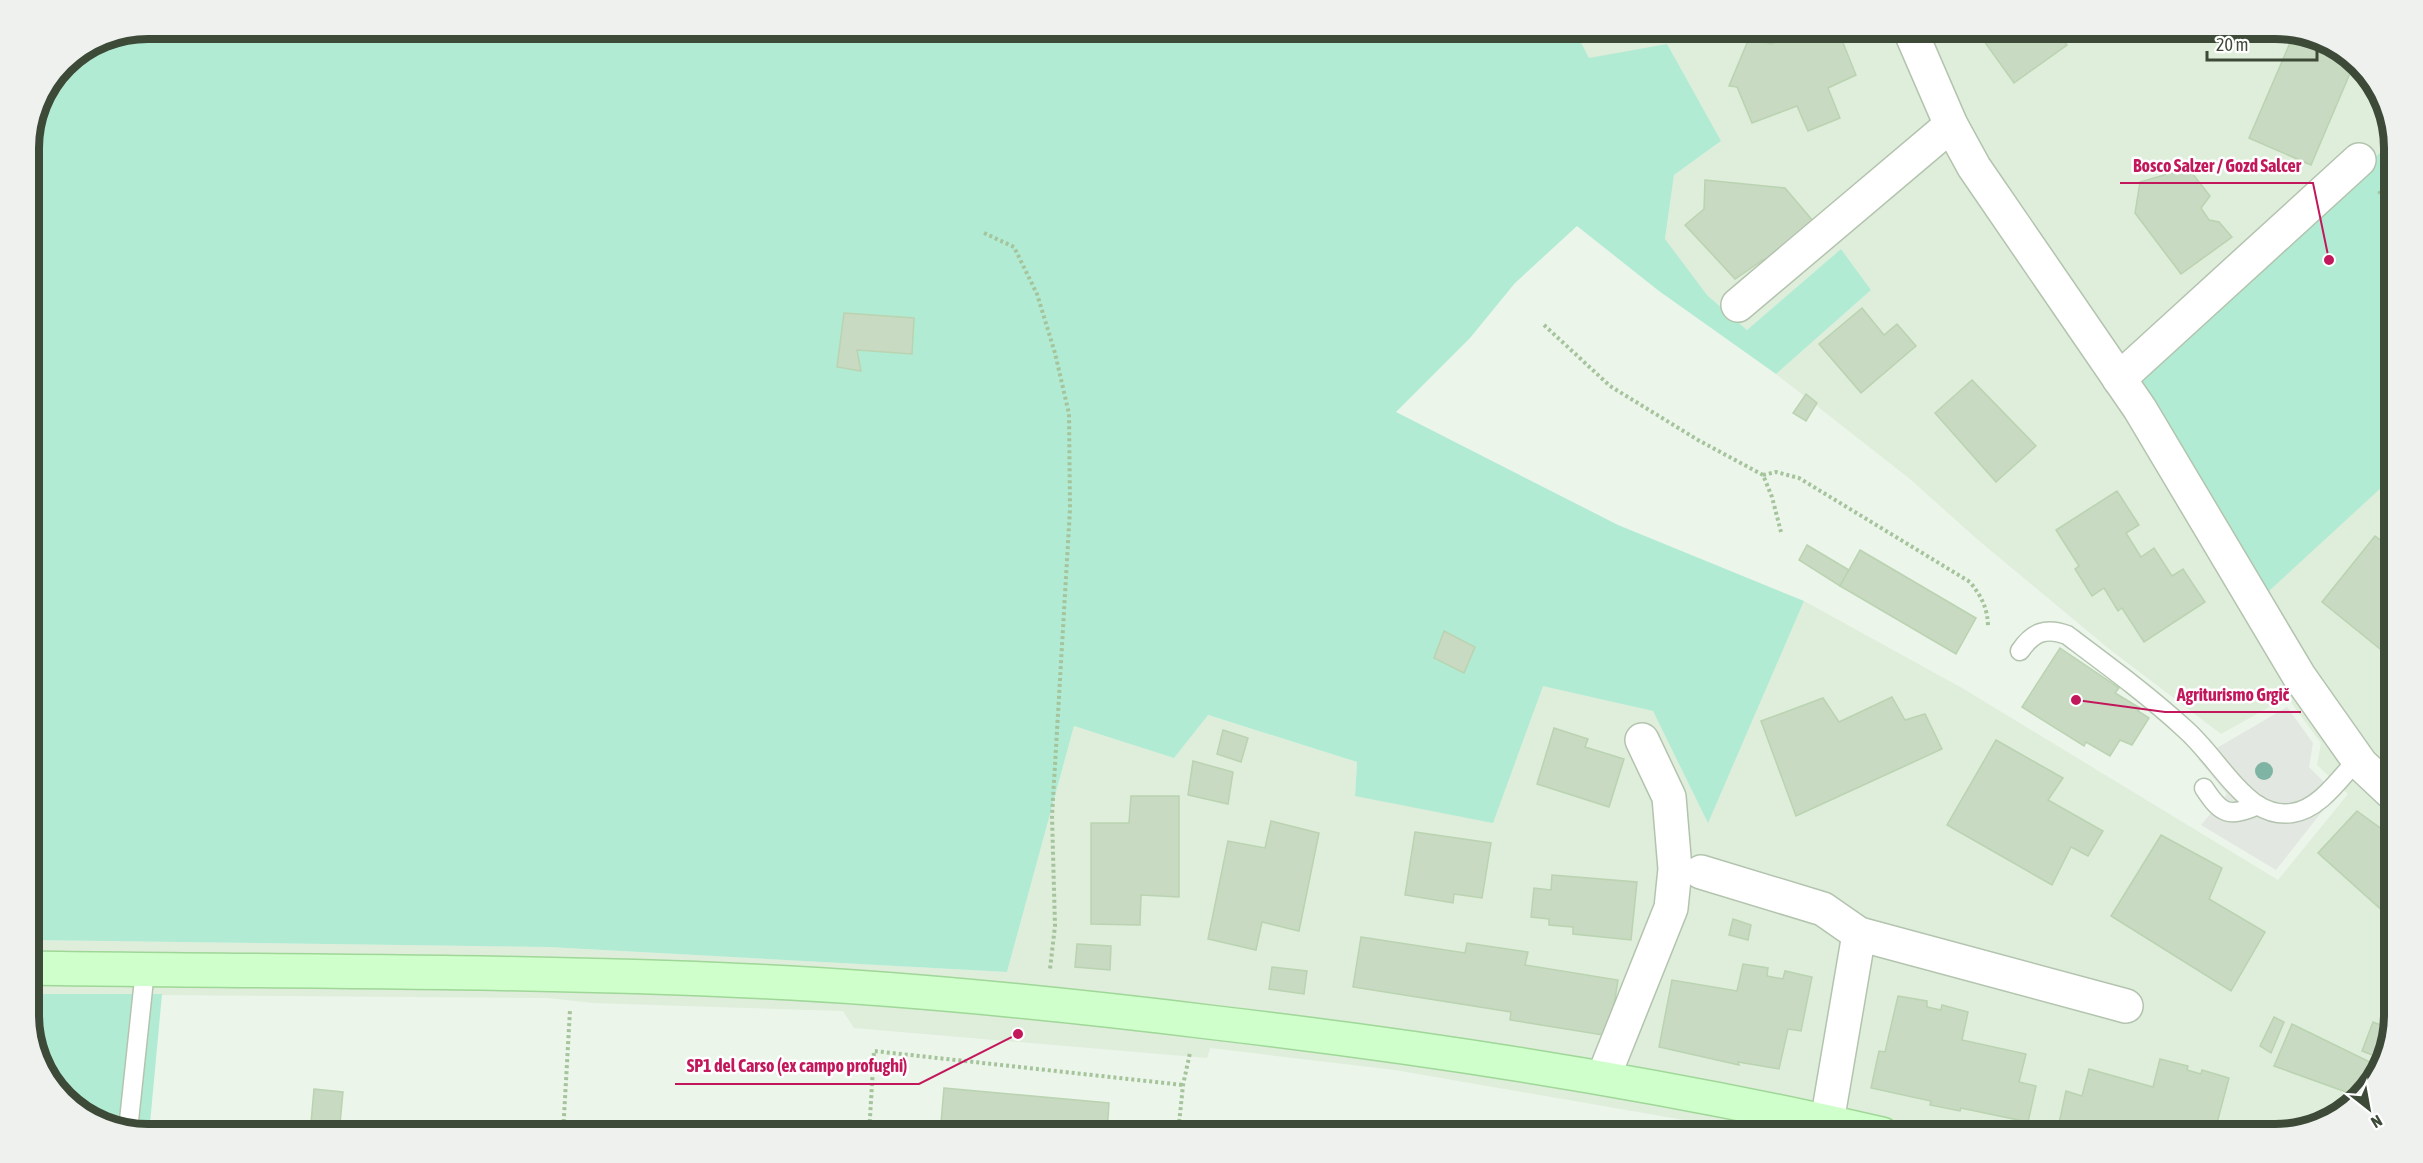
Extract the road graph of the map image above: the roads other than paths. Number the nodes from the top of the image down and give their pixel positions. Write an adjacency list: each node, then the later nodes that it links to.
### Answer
1 (1914, 39): 2 (street)
2 (1951, 125): 4 (street); 5 (street)
3 (2359, 160): 5 (street)
4 (1738, 305)
5 (2119, 379): 8 (street)
6 (2020, 651): 11 (lane)
7 (1642, 740): 17 (street)
8 (2358, 759): 9 (street); 11 (lane)
9 (2384, 785)
10 (2204, 788): 11 (lane)
11 (2258, 805)
12 (1701, 872): 13 (street)
13 (1859, 934): 16 (street); 19 (street)
14 (39, 968): 15 (main road)
15 (145, 970): 17 (main road); 18 (lane)
16 (2126, 1006)
17 (1603, 1078): 19 (main road)
18 (129, 1122)
19 (1827, 1122): 20 (main road)
20 (1836, 1124)

